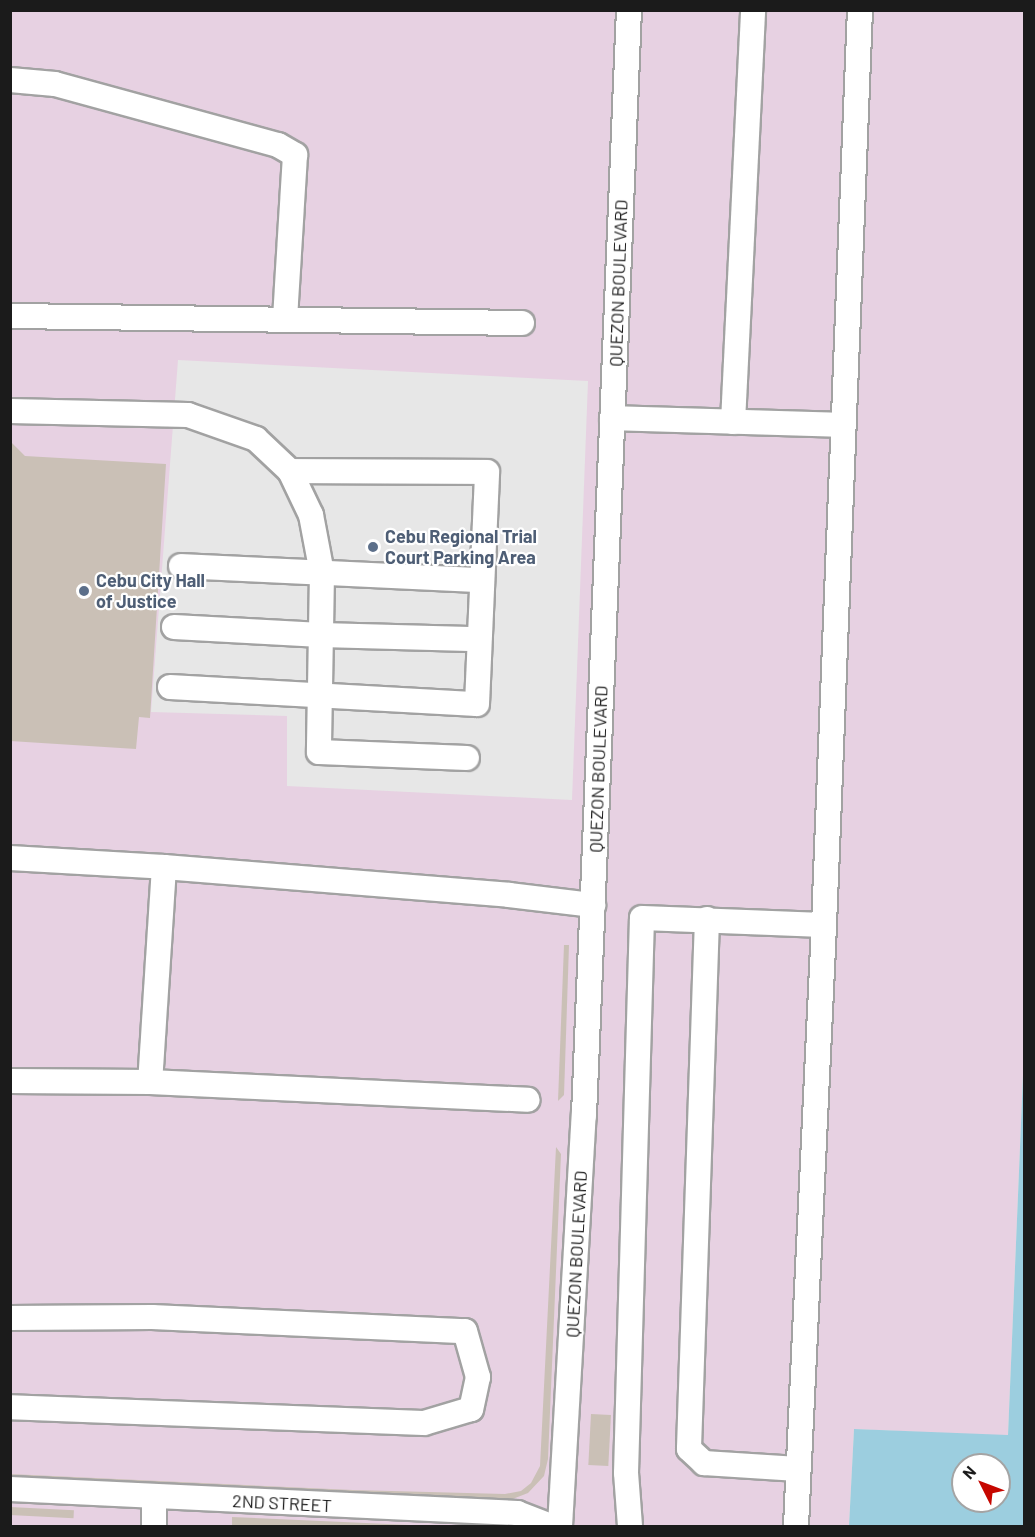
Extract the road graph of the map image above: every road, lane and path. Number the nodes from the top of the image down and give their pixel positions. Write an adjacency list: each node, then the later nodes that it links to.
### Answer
1 (629, 10): 9 (street, QUEZON BOULEVARD)
2 (753, 10): 10 (street)
3 (860, 10): 11 (street)
4 (10, 80): 6 (street)
5 (10, 316): 6 (street)
6 (285, 319): 7 (street)
7 (522, 323)
8 (10, 411): 12 (street)
9 (612, 418): 10 (street); 24 (street, QUEZON BOULEVARD)
10 (734, 422): 11 (street)
11 (843, 425): 26 (street)
12 (290, 471): 14 (street); 15 (street)
13 (181, 566): 14 (street)
14 (322, 573): 15 (street); 17 (street)
15 (481, 580): 18 (street)
16 (174, 627): 17 (street)
17 (321, 636): 18 (street); 20 (street)
18 (479, 639): 20 (street)
19 (170, 687): 20 (street)
20 (320, 694): 21 (street)
21 (466, 758)
22 (10, 858): 23 (street)
23 (164, 867): 24 (street); 28 (street)
24 (593, 905): 37 (street, QUEZON BOULEVARD)
25 (707, 920): 26 (street); 32 (street); 38 (street)
26 (824, 924): 32 (street)
27 (10, 1081): 28 (street)
28 (150, 1082): 29 (street)
29 (528, 1100)
30 (10, 1318): 31 (street)
31 (10, 1407)
32 (798, 1469): 39 (street)
33 (10, 1489): 34 (street, 2ND STREET)
34 (154, 1497): 35 (street); 36 (street, 2ND STREET)
35 (153, 1527)
36 (551, 1527)
37 (560, 1527)
38 (630, 1527)
39 (796, 1527)

